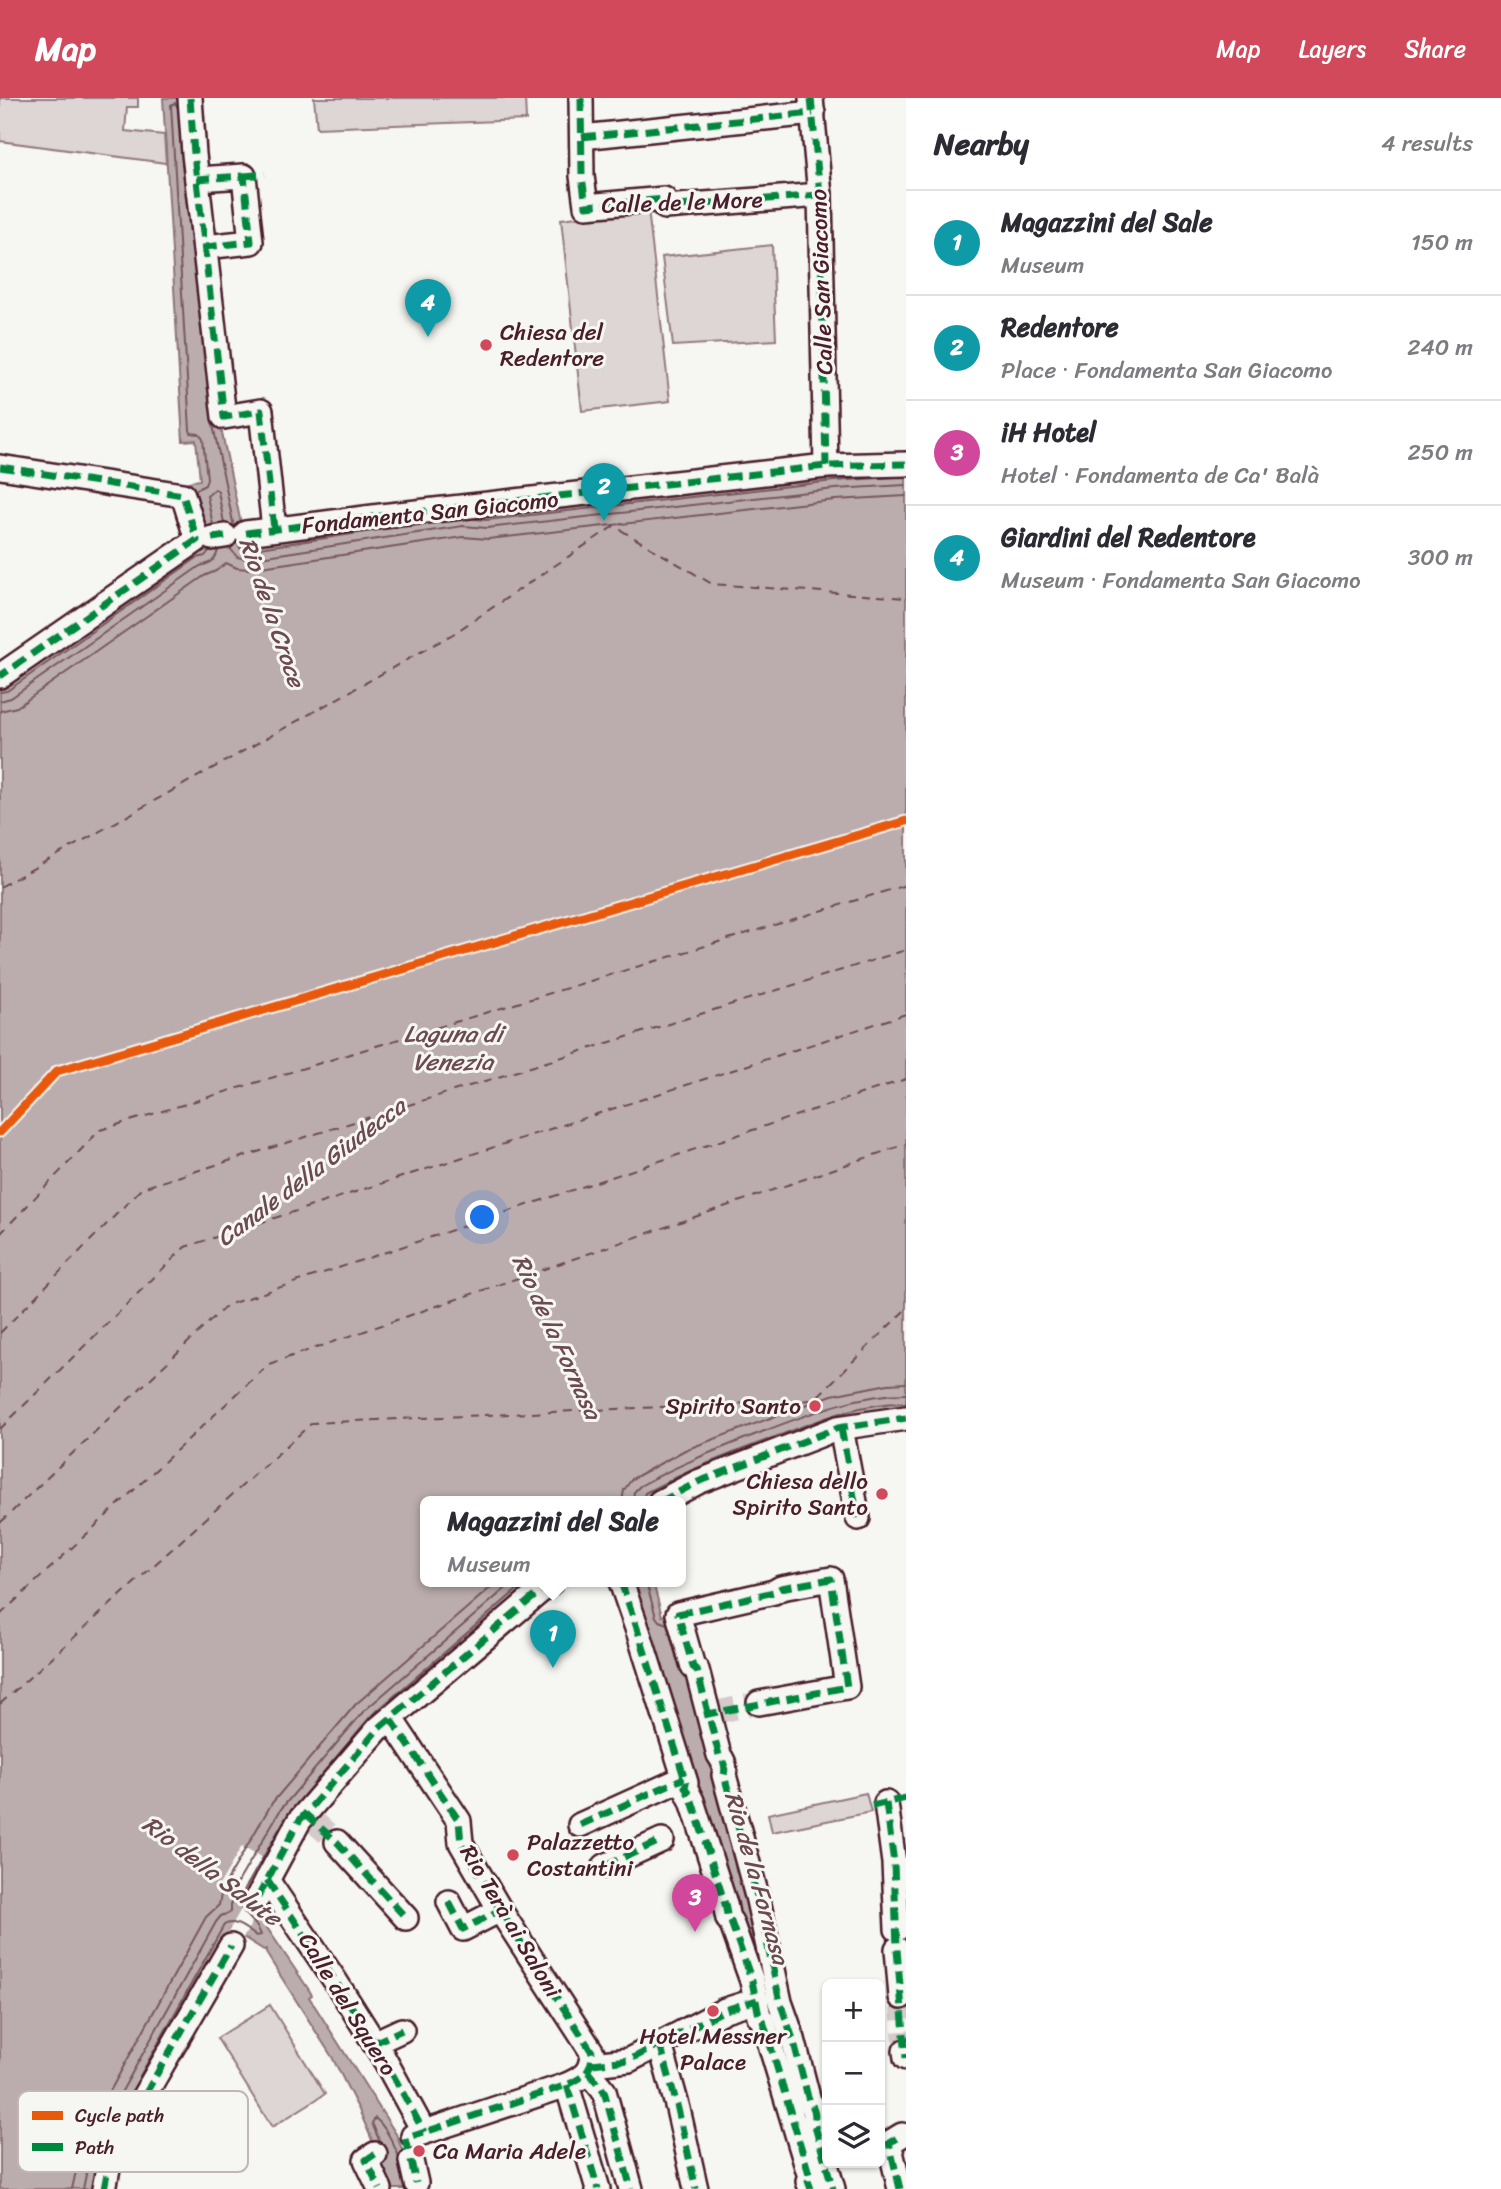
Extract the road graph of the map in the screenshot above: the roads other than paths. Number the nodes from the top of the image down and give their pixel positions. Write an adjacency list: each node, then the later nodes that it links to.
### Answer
1 (190, 98): 5 (street)
2 (581, 98): 4 (street)
3 (812, 106): 4 (street); 6 (street, Calle San Giacomo)
4 (582, 137): 6 (street, Calle de le More)
5 (197, 179): 7 (street); 7 (street)
6 (820, 195): 9 (street, Calle San Giacomo)
7 (205, 247): 11 (street)
8 (906, 464): 9 (street, Fondamenta San Giacomo)
9 (826, 466): 11 (street, Fondamenta San Giacomo)
10 (0, 467): 12 (street)
11 (274, 529): 12 (street, Fondamenta San Giacomo)
12 (220, 537): 13 (street)
13 (0, 676)
14 (906, 1418): 15 (street)
15 (841, 1428): 16 (street); 17 (street)
16 (671, 1496)
17 (858, 1518)
18 (545, 1587): 21 (street)
19 (623, 1587): 22 (street)
20 (759, 1703): 47 (street)
21 (391, 1719): 29 (street, Rio Terà ai Saloni); 35 (street, Calle del Squero)
22 (684, 1778): 24 (street); 33 (street)
23 (888, 1802): 32 (street)
24 (580, 1825)
25 (662, 1840): 27 (street)
26 (337, 1842): 30 (street)
27 (605, 1866)
28 (449, 1902): 29 (street)
29 (500, 1910): 37 (street, Rio Terà ai Saloni)
30 (406, 1918)
31 (231, 1945): 39 (street)
32 (901, 1997)
33 (757, 2000): 36 (street); 46 (street)
34 (402, 2030): 35 (street)
35 (374, 2043): 38 (street, Calle del Squero)
36 (660, 2044): 37 (street); 45 (street)
37 (591, 2063): 38 (street); 44 (street, Rio Terà ai Saloni)
38 (567, 2085): 43 (street)
39 (147, 2091)
40 (902, 2135): 48 (street)
41 (375, 2154): 42 (street)
42 (380, 2189)
43 (597, 2189)
44 (631, 2189)
45 (696, 2189)
46 (811, 2189)
47 (833, 2189)
48 (900, 2189)

